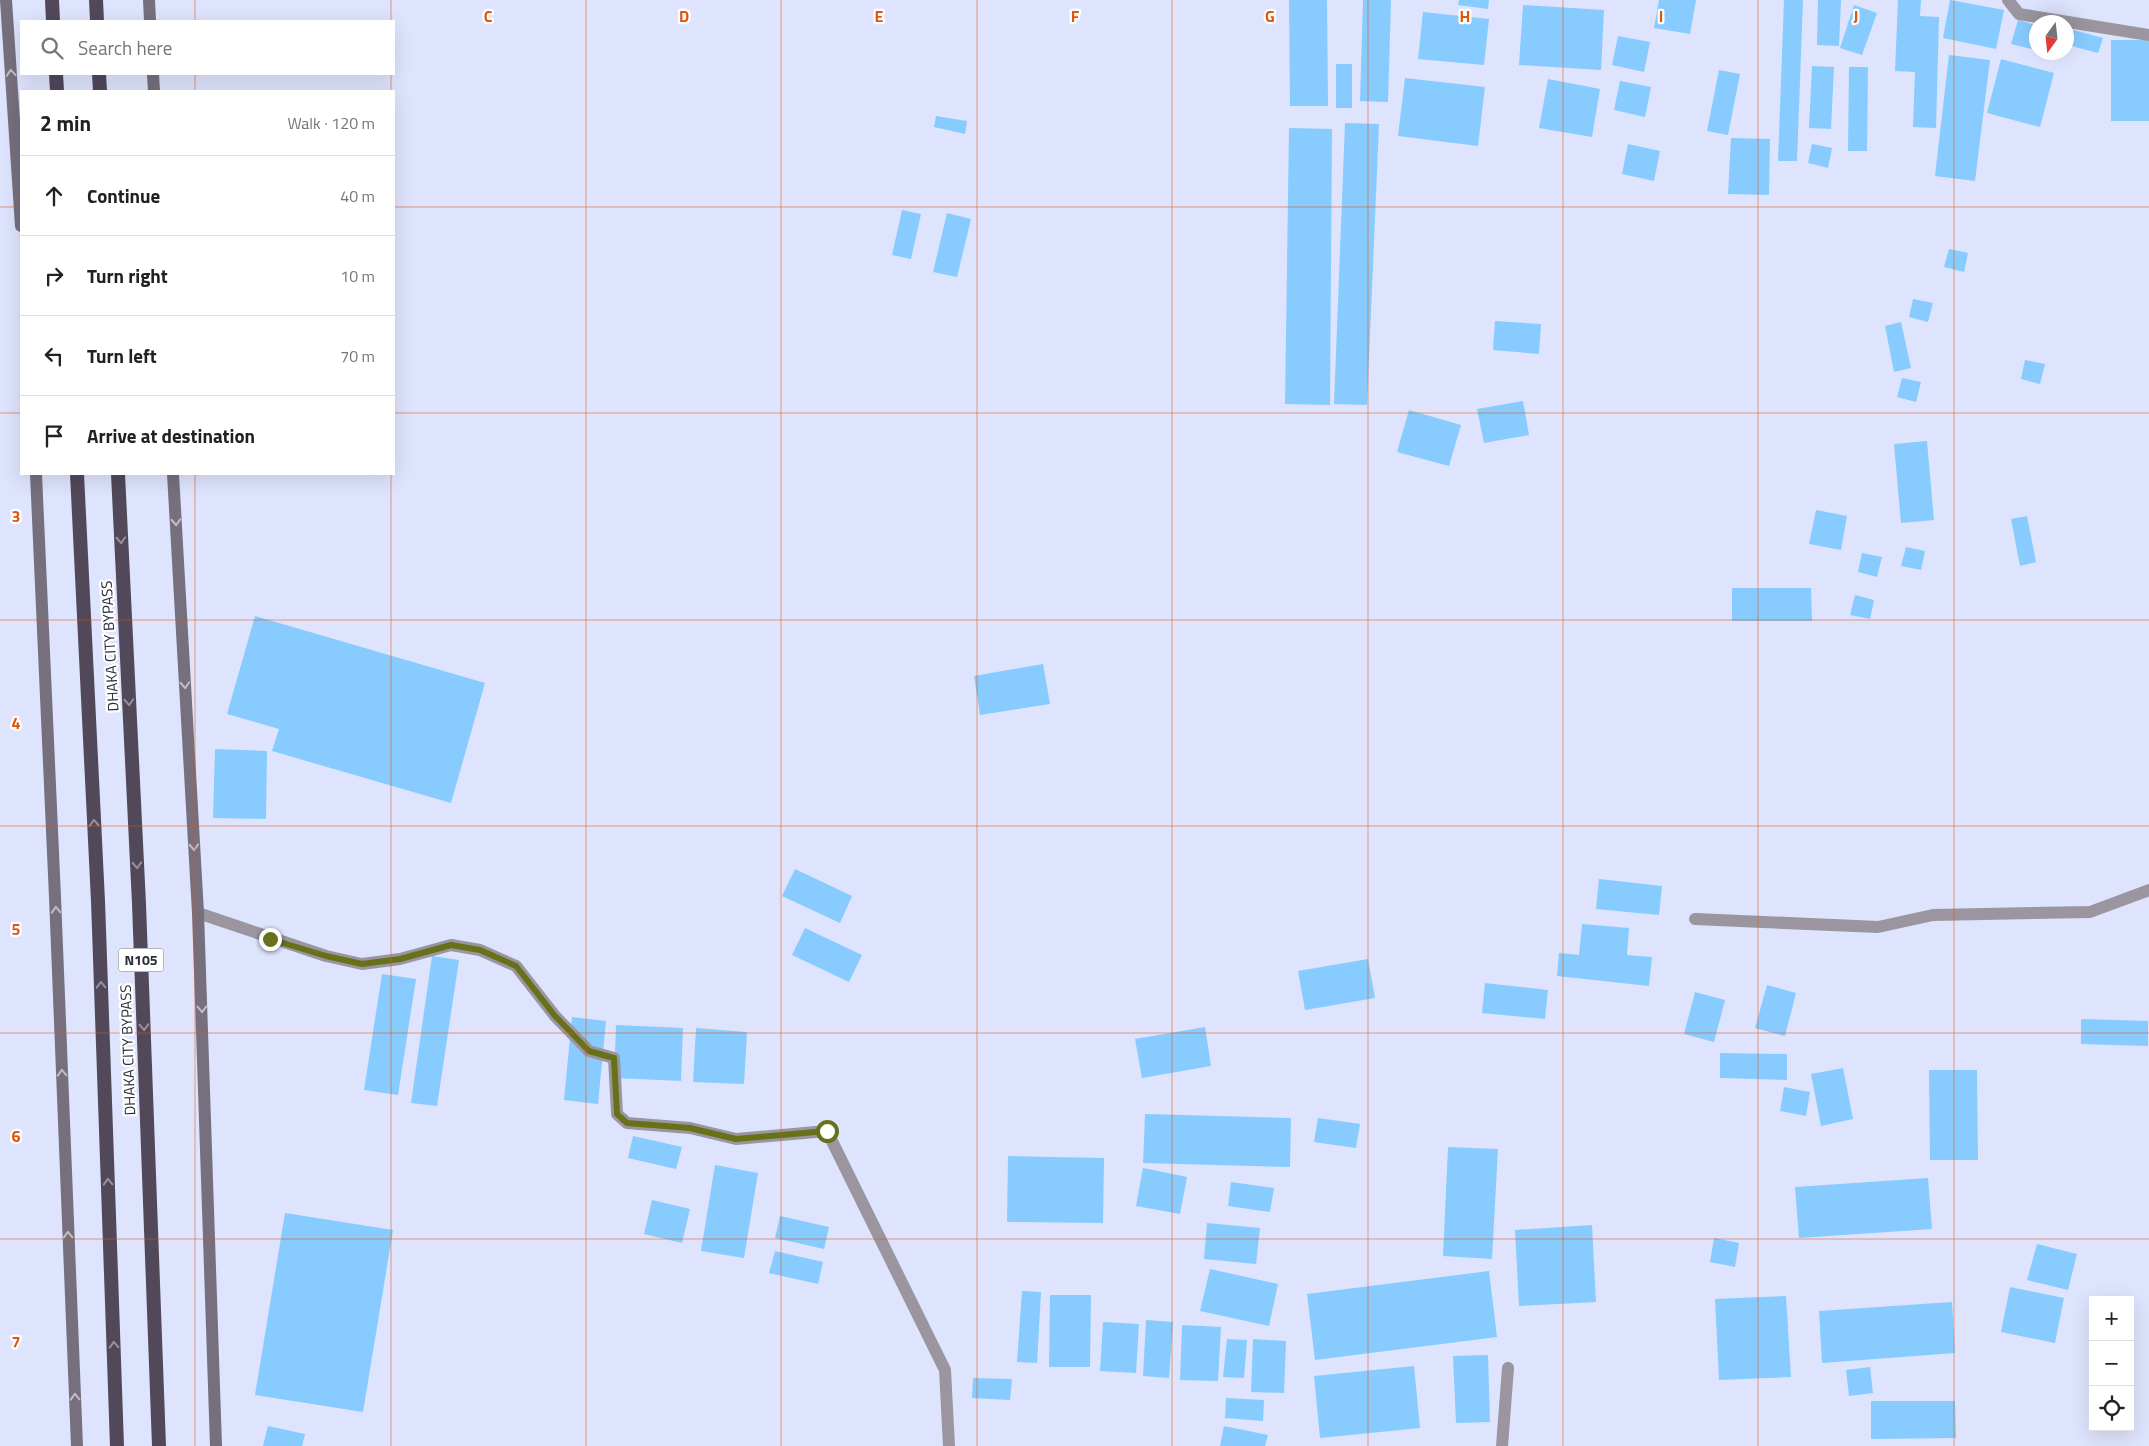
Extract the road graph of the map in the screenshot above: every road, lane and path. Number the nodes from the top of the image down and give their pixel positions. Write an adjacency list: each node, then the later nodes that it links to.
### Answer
1 (6, 0): 16 (main road, one-way to 1)
2 (52, 0): 6 (highway)
3 (96, 0): 7 (highway)
4 (149, 0): 8 (main road)
5 (2008, 0): 9 (street)
6 (53, 20)
7 (97, 20)
8 (150, 20)
9 (2149, 35)
10 (56, 75): 13 (highway)
11 (99, 75): 14 (highway)
12 (153, 75): 15 (main road)
13 (57, 90)
14 (100, 90)
15 (154, 90)
16 (20, 211)
17 (36, 475): 25 (main road, one-way to 17)
18 (77, 475): 26 (highway, DHAKA CITY BYPASS / N105, one-way to 18)
19 (118, 475): 27 (highway, DHAKA CITY BYPASS / N105, one-way to 27)
20 (173, 475): 22 (main road, one-way to 22)
21 (2149, 890): 23 (street)
22 (198, 913): 28 (main road, one-way to 28); 29 (street)
23 (1695, 919)
24 (1508, 1368): 30 (street)
25 (77, 1446)
26 (117, 1446)
27 (159, 1446)
28 (216, 1446)
29 (949, 1446)
30 (1502, 1446)

